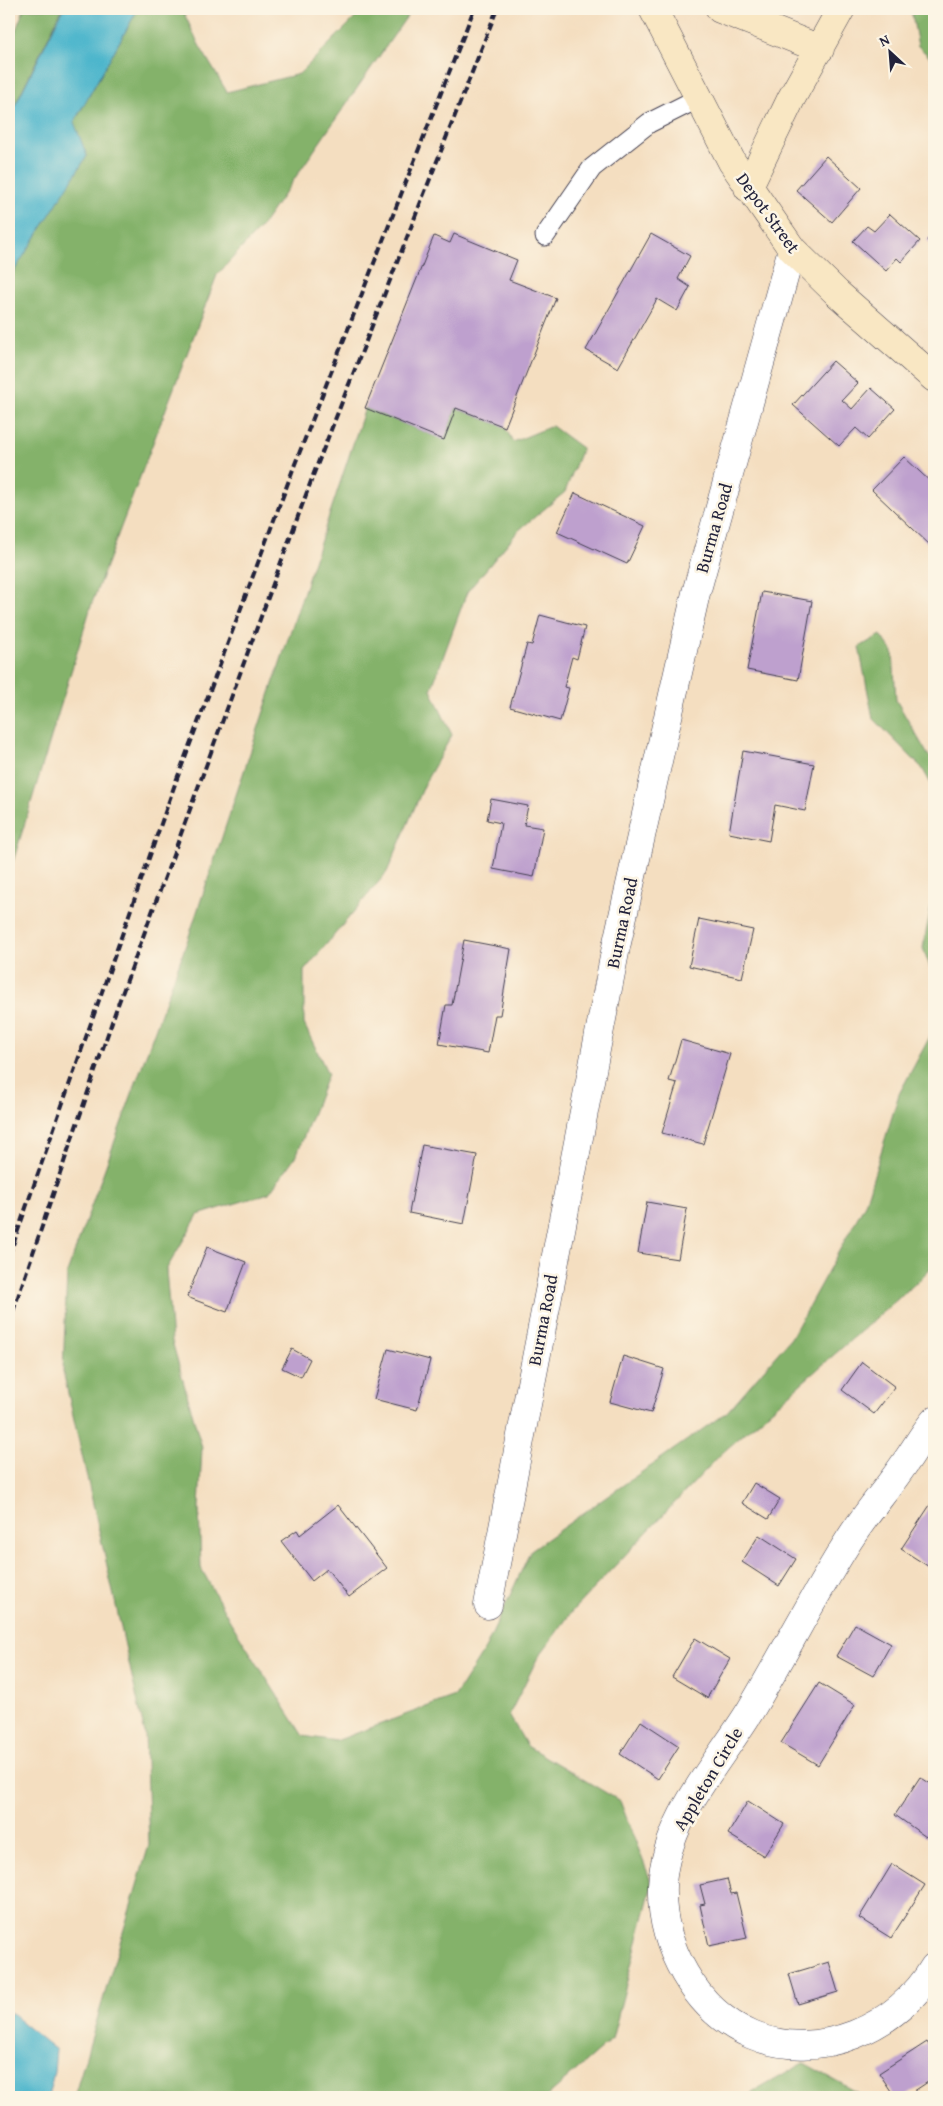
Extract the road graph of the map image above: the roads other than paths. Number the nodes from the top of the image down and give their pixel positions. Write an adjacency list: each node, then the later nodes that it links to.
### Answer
1 (653, 9): 5 (main road, Depot Street)
2 (720, 9): 4 (main road)
3 (841, 9): 4 (main road)
4 (820, 49): 6 (main road)
5 (699, 98): 6 (main road, Depot Street); 7 (lane)
6 (748, 188): 8 (main road, Depot Street)
7 (545, 236)
8 (792, 249): 9 (main road, Depot Street); 11 (street, Burma Road)
9 (934, 378)
10 (934, 1421): 12 (street, Appleton Circle)
11 (488, 1605)
12 (934, 1967)

